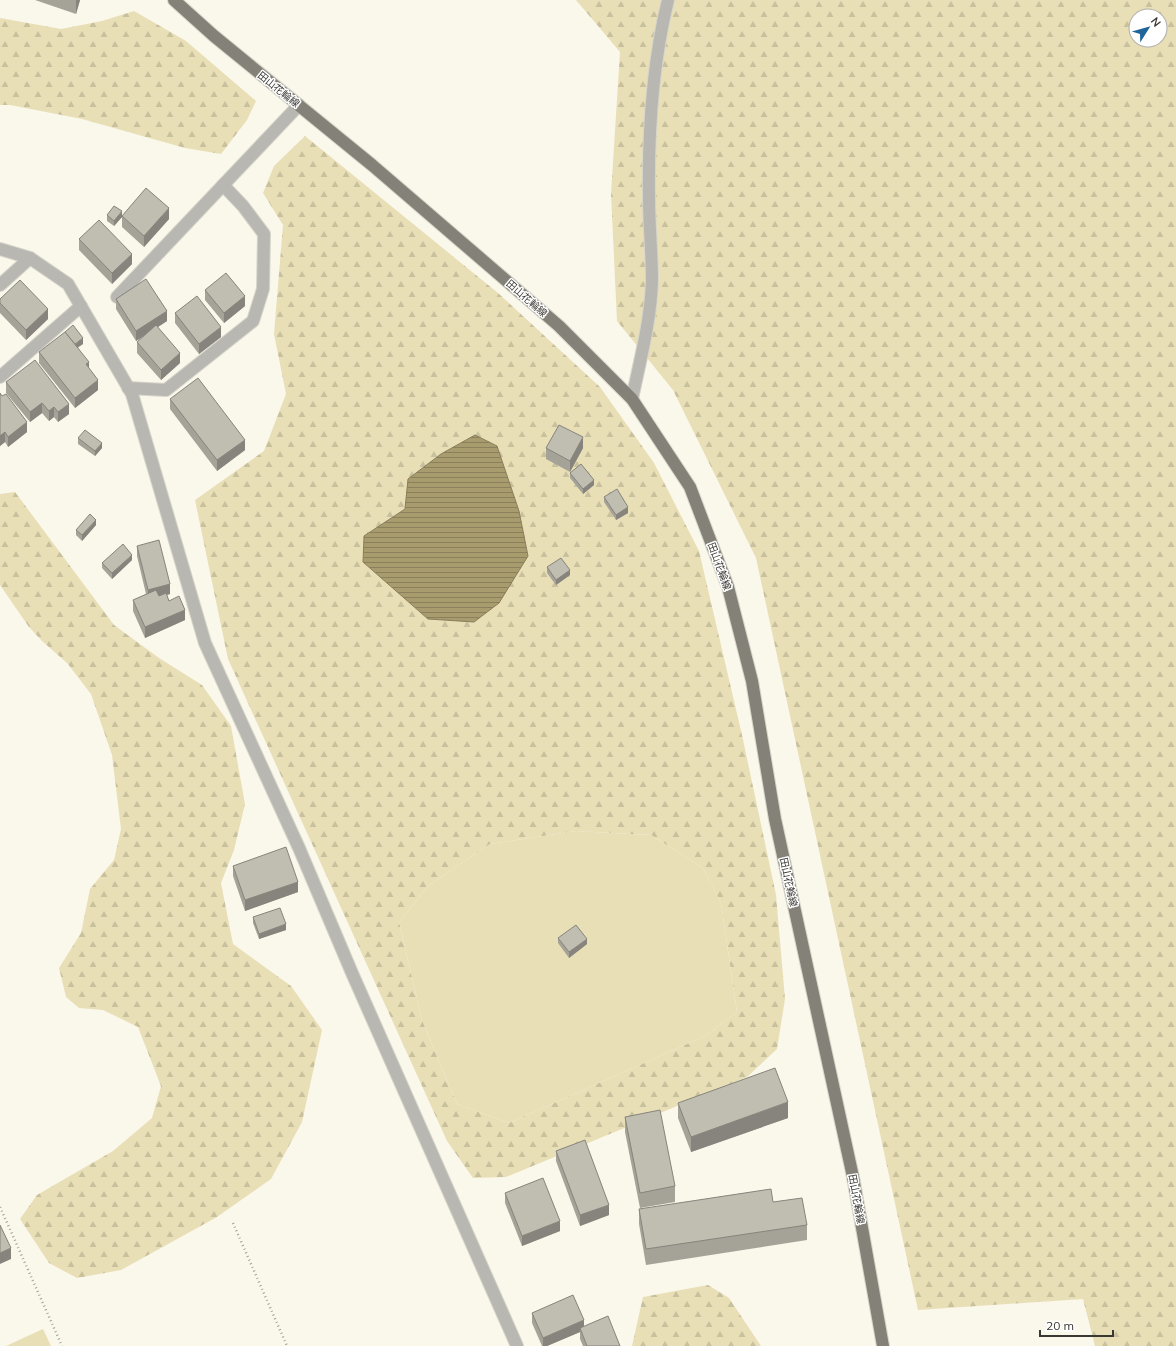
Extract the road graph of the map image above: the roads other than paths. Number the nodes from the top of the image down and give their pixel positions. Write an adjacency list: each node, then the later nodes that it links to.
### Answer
1 (174, 0): 3 (main road, 田山花輪線)
2 (668, 0): 12 (street)
3 (299, 105): 4 (street); 12 (main road, 田山花輪線)
4 (223, 185): 8 (street); 11 (street)
5 (0, 249): 6 (street)
6 (30, 258): 7 (street); 9 (street)
7 (0, 285)
8 (117, 297)
9 (81, 306): 10 (street); 11 (street)
10 (0, 377)
11 (128, 388): 13 (street)
12 (632, 399): 14 (main road, 田山花輪線)
13 (517, 1346)
14 (883, 1346)

